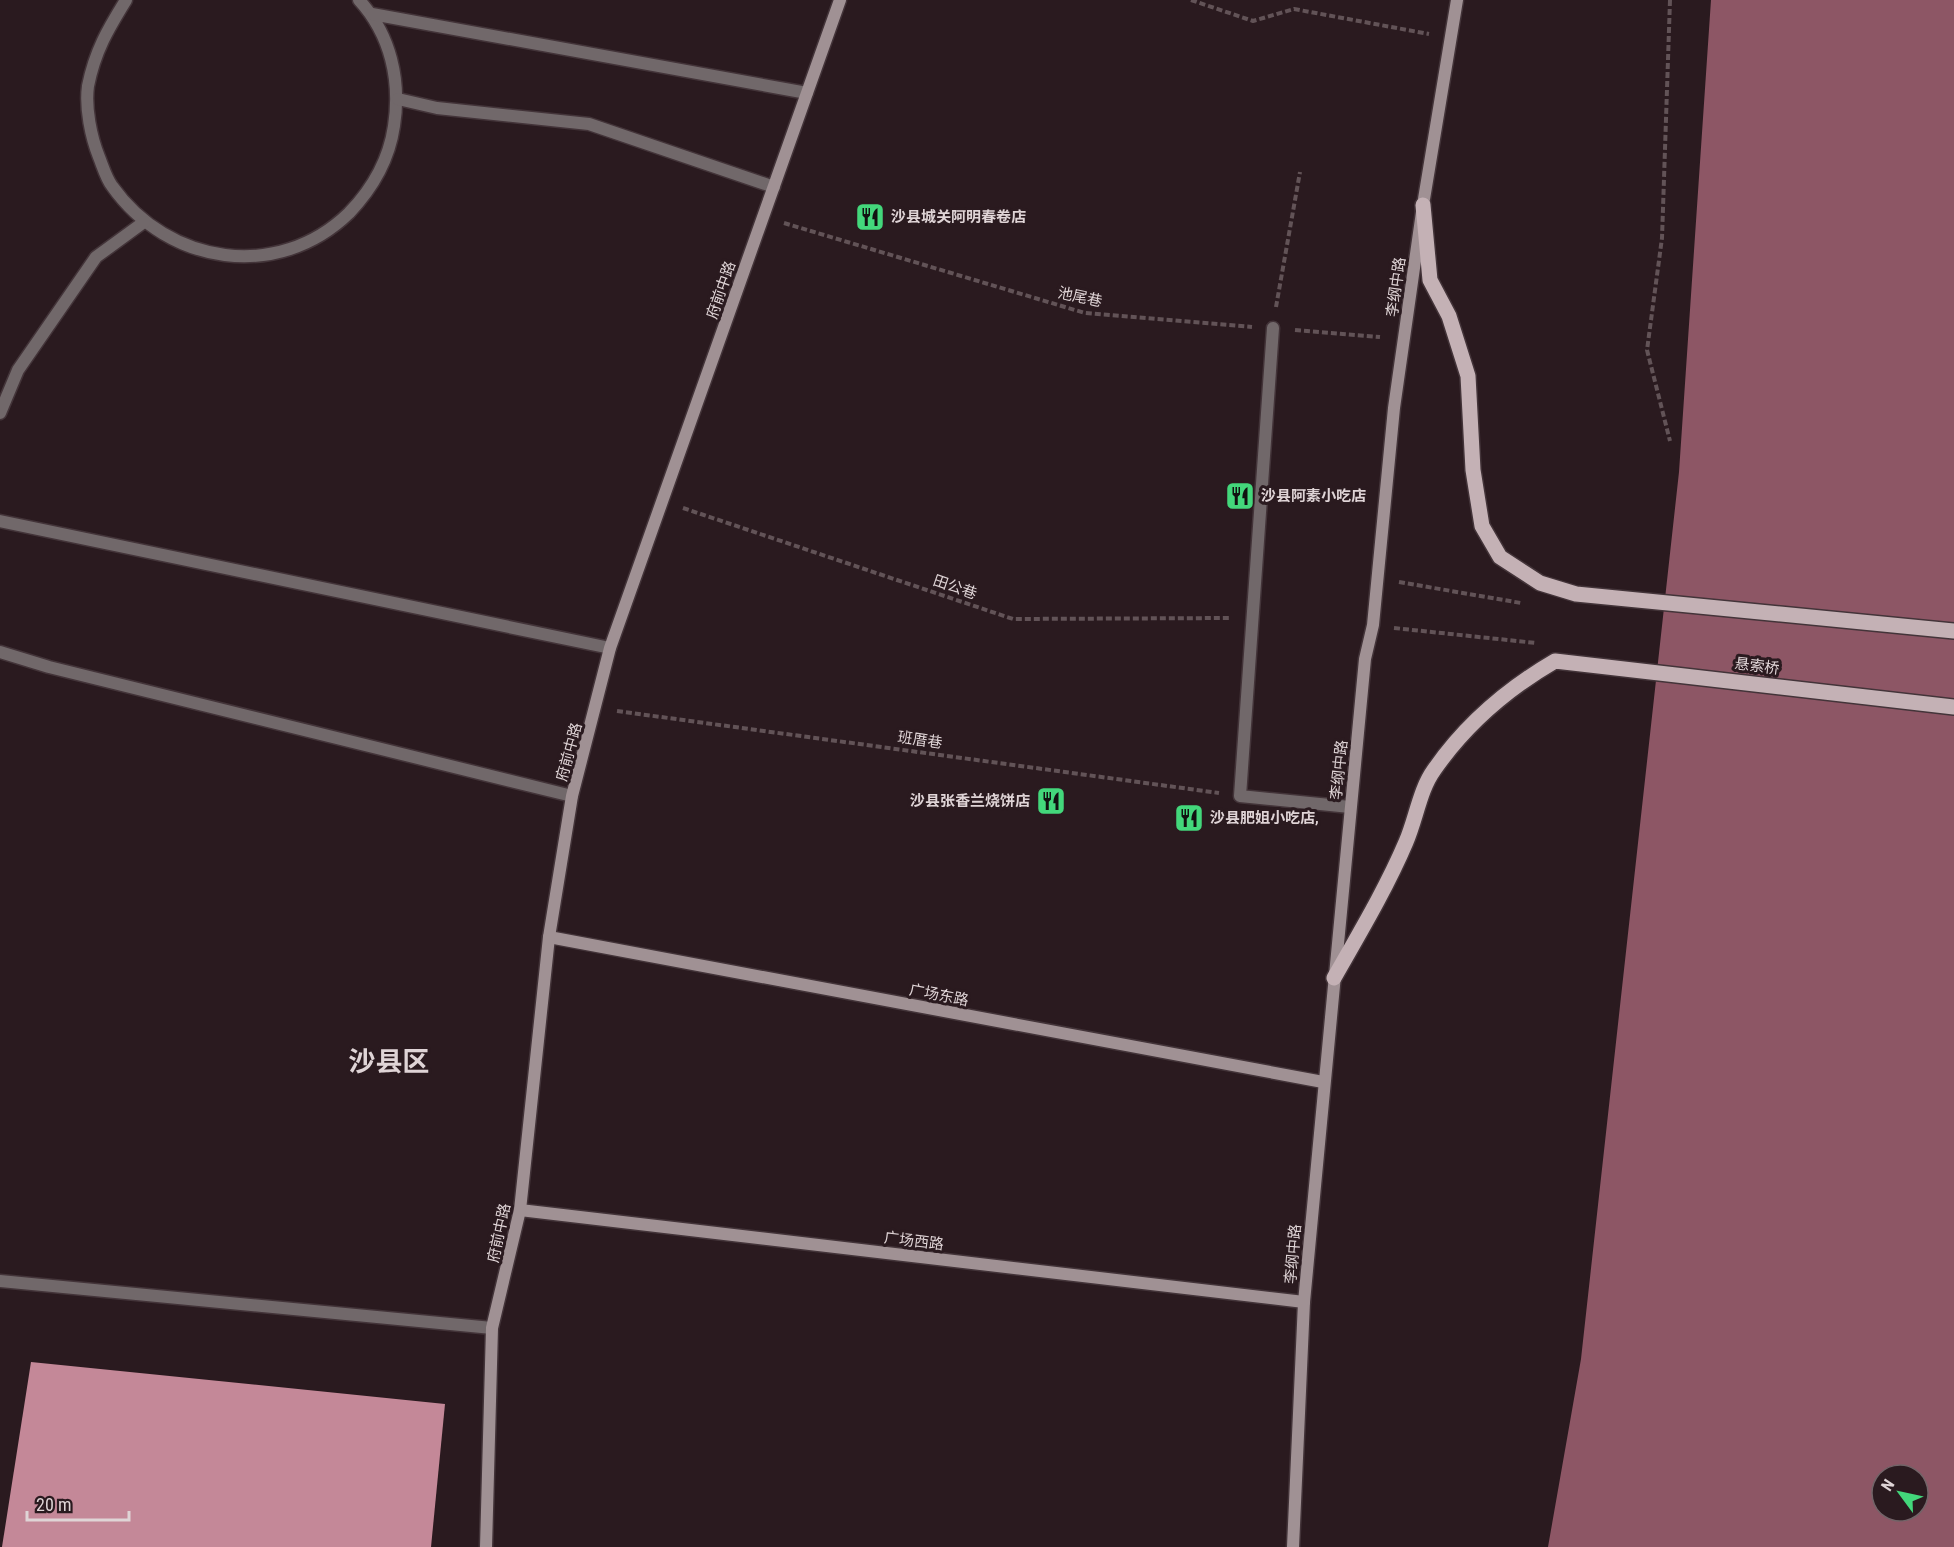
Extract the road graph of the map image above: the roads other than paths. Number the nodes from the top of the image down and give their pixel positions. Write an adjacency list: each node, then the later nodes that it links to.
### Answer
1 (126, 0): 10 (street)
2 (359, 0): 5 (street)
3 (840, 0): 6 (main road, 府前中路)
4 (1457, 0): 9 (main road, 李纲中路)
5 (372, 14): 6 (street); 7 (street)
6 (807, 93): 8 (main road, 府前中路)
7 (398, 99): 8 (street); 10 (street)
8 (774, 187): 15 (main road, 府前中路)
9 (1423, 205): 14 (main road); 19 (main road, 李纲中路)
10 (144, 222): 12 (street)
11 (1273, 328): 19 (street)
12 (0, 413)
13 (0, 521): 15 (street)
14 (1954, 632)
15 (610, 648): 18 (main road, 府前中路)
16 (0, 652): 18 (street)
17 (1954, 707): 21 (main road, 悬索桥)
18 (572, 796): 20 (main road, 府前中路)
19 (1350, 807): 21 (main road, 李纲中路)
20 (549, 937): 22 (main road, 广场东路); 23 (main road, 府前中路)
21 (1334, 978): 22 (main road, 李纲中路)
22 (1323, 1082): 25 (main road, 李纲中路)
23 (520, 1210): 25 (main road, 广场西路); 26 (main road, 府前中路)
24 (0, 1281): 26 (street)
25 (1304, 1302): 28 (main road, 李纲中路)
26 (492, 1328): 27 (main road, 府前中路)
27 (486, 1547)
28 (1293, 1547)

